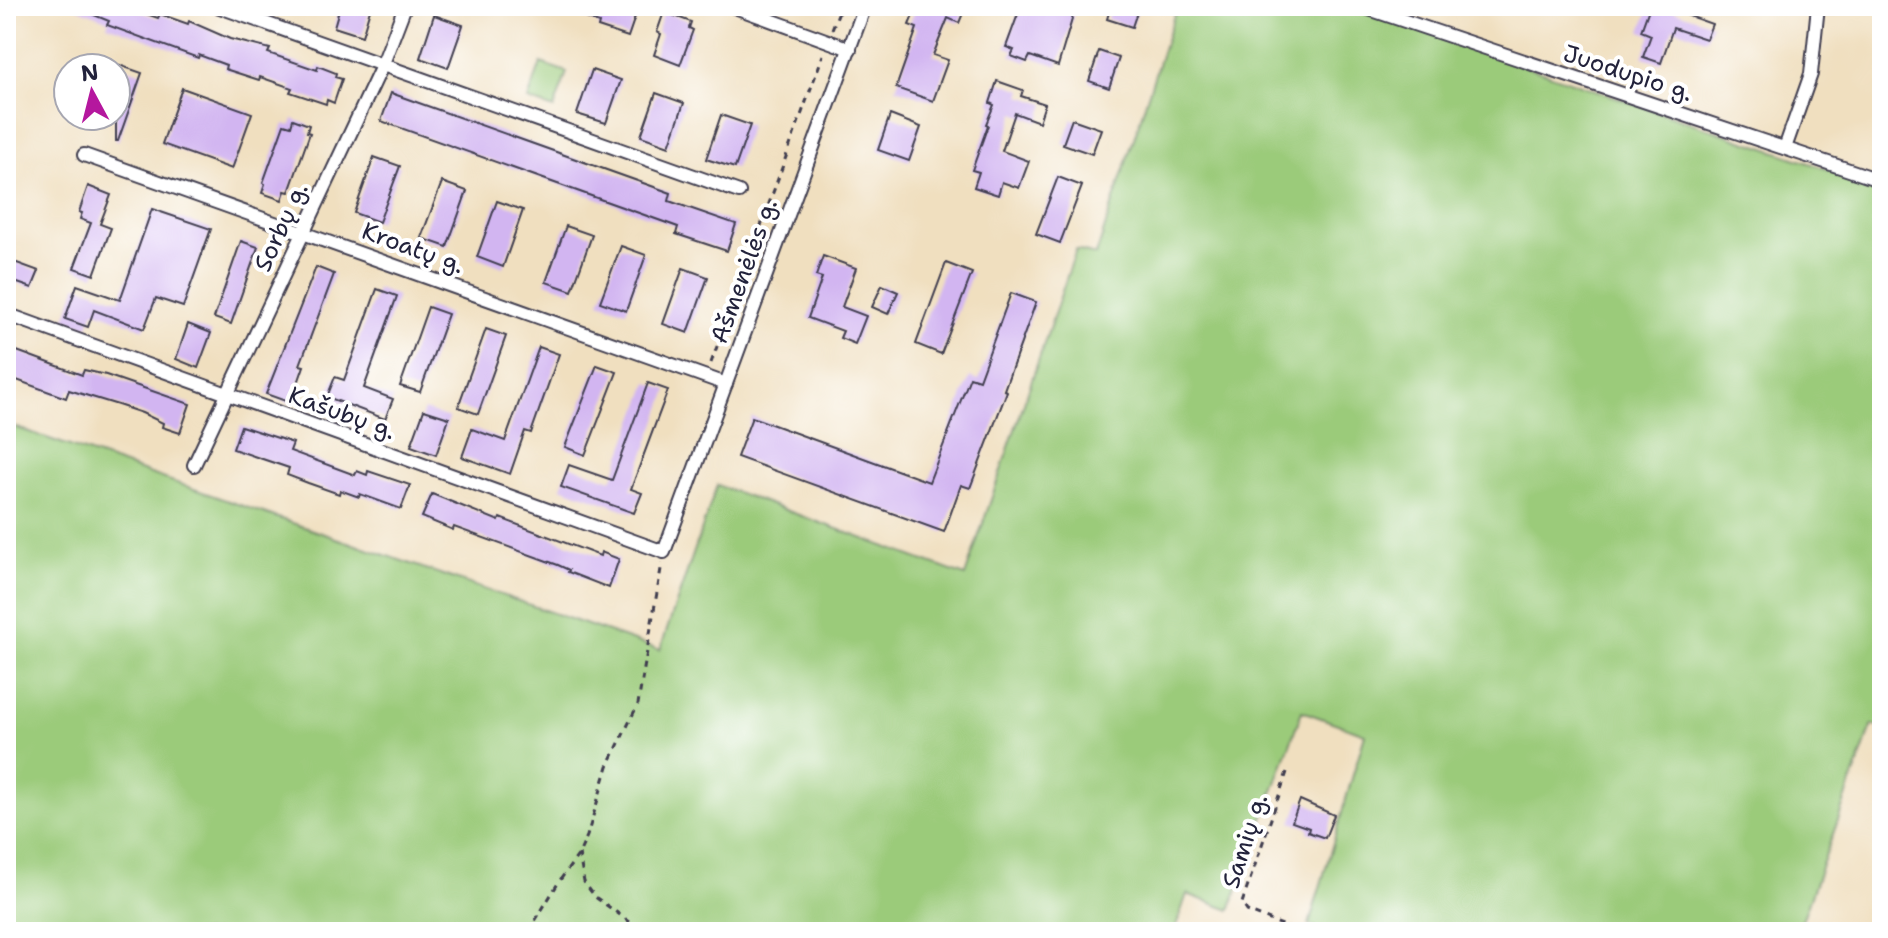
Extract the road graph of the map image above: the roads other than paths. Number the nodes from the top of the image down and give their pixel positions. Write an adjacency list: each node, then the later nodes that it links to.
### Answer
1 (217, 6): 8 (street)
2 (405, 6): 8 (street, Sorbų g.)
3 (732, 6): 7 (street)
4 (865, 6): 7 (street, Ašmenėlės g.)
5 (1360, 6): 9 (street, Juodupio g.)
6 (1818, 6): 9 (street)
7 (850, 49): 15 (street, Ašmenėlės g.)
8 (382, 66): 12 (street); 13 (street, Sorbų g.)
9 (1785, 148): 11 (street, Juodupio g.)
10 (84, 155): 13 (street, Kroatų g.)
11 (1882, 181)
12 (739, 192)
13 (302, 233): 15 (street, Kroatų g.); 16 (street, Sorbų g.)
14 (6, 314): 16 (street, Kašubų g.)
15 (726, 384): 18 (street, Ašmenėlės g.)
16 (226, 395): 17 (street, Sorbų g.); 18 (street, Kašubų g.)
17 (194, 465)
18 (664, 552)

